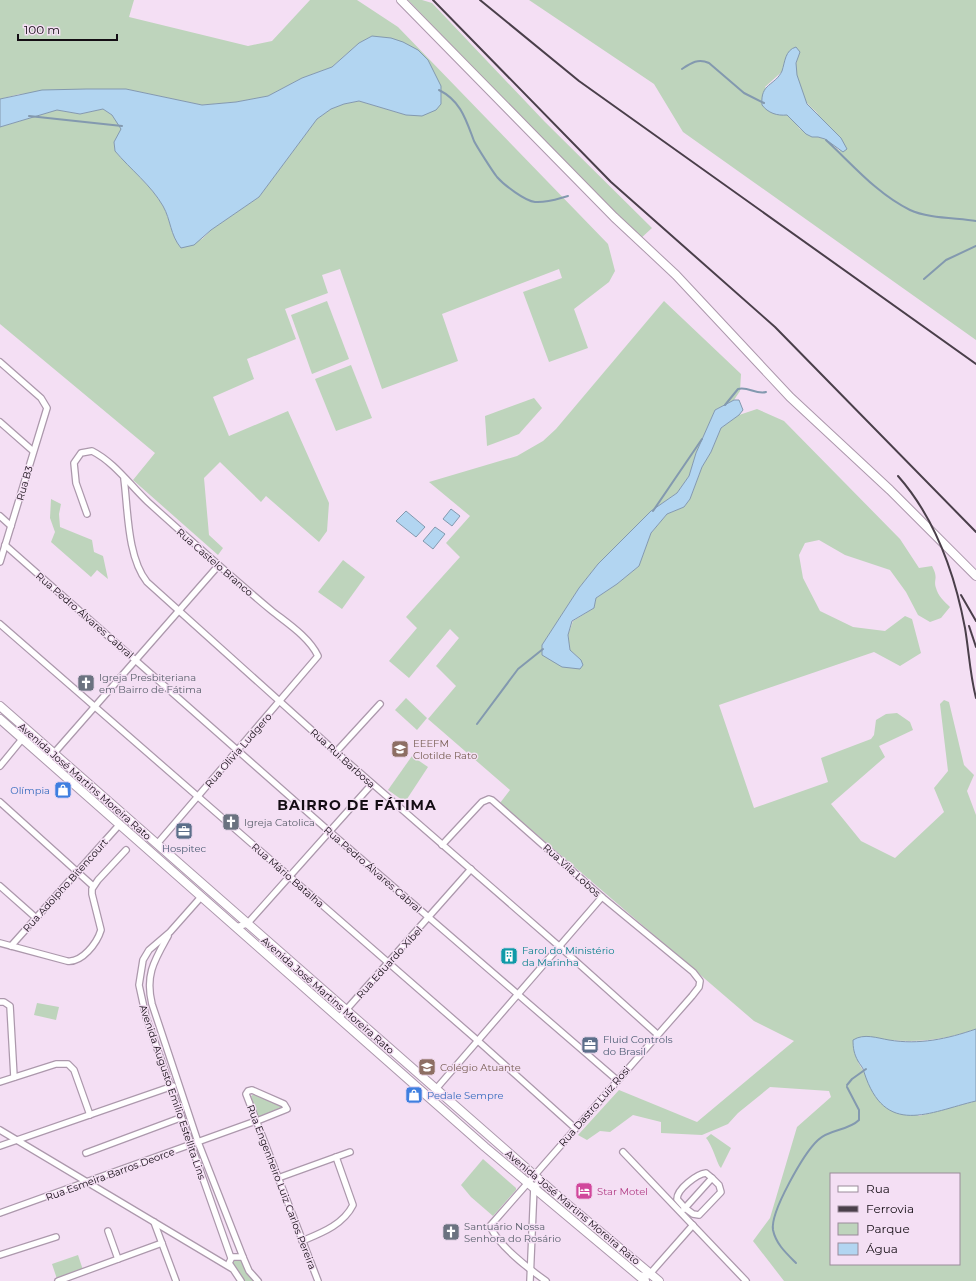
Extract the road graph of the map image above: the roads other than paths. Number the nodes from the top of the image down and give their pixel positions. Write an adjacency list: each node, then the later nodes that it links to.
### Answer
1 (402, 0): 12 (street)
2 (0, 362): 4 (street, Rua B3)
3 (0, 422): 4 (street)
4 (33, 451): 8 (street, Rua B3)
5 (124, 479): 6 (street, Rua Castelo Branco); 11 (street, Rua Castelo Branco); 13 (street, Rua Rui Barbosa)
6 (87, 514)
7 (0, 516): 8 (street)
8 (11, 526): 9 (street, Rua B3)
9 (5, 545): 10 (street, Rua B3); 16 (street, Rua Pedro Álvares Cabral)
10 (0, 562)
11 (218, 566): 13 (street); 15 (street, Rua Castelo Branco)
12 (976, 576)
13 (179, 612): 16 (street); 17 (street, Rua Rui Barbosa)
14 (0, 624): 20 (street, Rua Mário Batalha)
15 (318, 656): 17 (street, Rua Olivia Ludgero)
16 (137, 660): 20 (street); 23 (street, Rua Pedro Álvares Cabral)
17 (279, 702): 23 (street, Rua Olivia Ludgero); 24 (street, Rua Rui Barbosa)
18 (380, 704): 24 (street)
19 (0, 706): 25 (street, Avenida José Martins Moreira Rato)
20 (96, 706): 25 (street); 29 (street, Rua Mário Batalha)
21 (0, 719): 22 (street, Avenida José Martins Moreira Rato)
22 (23, 738): 26 (street, Avenida José Martins Moreira Rato); 27 (street)
23 (237, 750): 29 (street, Rua Olivia Ludgero); 32 (street, Rua Pedro Álvares Cabral)
24 (336, 752): 28 (street, Rua Rui Barbosa)
25 (54, 753): 26 (street); 33 (street, Avenida José Martins Moreira Rato)
26 (48, 760): 31 (street, Avenida José Martins Moreira Rato)
27 (0, 766)
28 (372, 784): 32 (street); 34 (street, Rua Rui Barbosa)
29 (198, 796): 33 (street, Rua Olivia Ludgero); 38 (street, Rua Mário Batalha)
30 (0, 802): 37 (street)
31 (120, 824): 37 (street, Rua Adolpho Bitencourt); 41 (street, Avenida José Martins Moreira Rato)
32 (330, 832): 38 (street); 44 (street, Rua Pedro Álvares Cabral)
33 (157, 844): 45 (street, Avenida José Martins Moreira Rato)
34 (442, 845): 36 (street, Rua Rui Barbosa); 42 (street, Rua Vila Lobos)
35 (126, 850): 40 (street)
36 (471, 869): 44 (street, Rua Eduardo Xibel); 50 (street, Rua Rui Barbosa)
37 (77, 872): 40 (street); 43 (street, Rua Adolpho Bitencourt)
38 (289, 877): 45 (street); 51 (street, Rua Mário Batalha)
39 (0, 886): 43 (street)
40 (93, 886): 49 (street)
41 (202, 897): 46 (street, Avenida José Martins Moreira Rato); 47 (street, Avenida Augusto Emilio Estellita Lins)
42 (602, 897): 50 (street); 52 (street, Rua Vila Lobos)
43 (35, 917): 49 (street, Rua Adolpho Bitencourt)
44 (429, 917): 51 (street, Rua Eduardo Xibel); 53 (street, Rua Pedro Álvares Cabral)
45 (247, 924): 46 (street); 55 (street, Avenida José Martins Moreira Rato)
46 (236, 927): 56 (street, Avenida José Martins Moreira Rato)
47 (170, 932): 62 (street, Avenida Augusto Emilio Estellita Lins); 63 (street, Avenida Augusto Emilio Estellita Lins)
48 (0, 944): 49 (street)
49 (11, 946)
50 (560, 946): 53 (street); 57 (street, Rua Rui Barbosa)
51 (388, 963): 55 (street, Rua Eduardo Xibel); 58 (street, Rua Mário Batalha)
52 (699, 987): 57 (street, Rua Dastro Luiz Rosi)
53 (518, 994): 58 (street); 60 (street, Rua Pedro Álvares Cabral)
54 (0, 1002): 59 (street)
55 (346, 1010): 56 (street, Rua Eduardo Xibel); 64 (street, Avenida José Martins Moreira Rato)
56 (339, 1018): 83 (street, Avenida José Martins Moreira Rato)
57 (657, 1034): 60 (street, Rua Dastro Luiz Rosi)
58 (477, 1040): 64 (street); 69 (street, Rua Mário Batalha)
59 (14, 1077): 61 (street); 66 (street)
60 (617, 1080): 69 (street, Rua Dastro Luiz Rosi)
61 (0, 1082)
62 (178, 1084): 63 (street); 72 (street, Avenida Augusto Emilio Estellita Lins)
63 (170, 1087): 66 (street); 67 (street, Avenida Augusto Emilio Estellita Lins)
64 (436, 1089): 79 (street, Avenida José Martins Moreira Rato)
65 (287, 1109): 68 (street, Rua Esmeira Barros Deorce); 68 (street, Rua Engenheiro Luiz Carlos Pereira)
66 (90, 1115): 71 (street)
67 (180, 1118): 73 (street, Avenida Augusto Emilio Estellita Lins); 77 (street)
68 (257, 1120): 72 (street, Rua Esmeira Barros Deorce); 80 (street, Rua Engenheiro Luiz Carlos Pereira)
69 (574, 1128): 79 (street, Rua Dastro Luiz Rosi)
70 (0, 1130): 71 (street)
71 (16, 1140): 74 (street); 82 (street)
72 (198, 1142): 73 (street, Rua Esmeira Barros Deorce); 94 (street, Avenida Augusto Emilio Estellita Lins)
73 (190, 1145): 82 (street, Rua Esmeira Barros Deorce); 96 (street, Avenida Augusto Emilio Estellita Lins)
74 (0, 1146)
75 (350, 1152): 78 (street)
76 (623, 1152): 85 (street)
77 (86, 1153)
78 (336, 1157): 80 (street); 91 (street)
79 (534, 1175): 83 (street, Rua Dastro Luiz Rosi); 84 (street, Avenida José Martins Moreira Rato)
80 (278, 1178): 91 (street, Rua Engenheiro Luiz Carlos Pereira)
81 (712, 1178): 85 (street); 85 (street); 85 (street)
82 (85, 1182): 86 (street, Rua Esmeira Barros Deorce); 87 (street)
83 (531, 1185): 84 (street); 98 (street); 98 (street, Rua Dastro Luiz Rosi); 100 (street, Avenida José Martins Moreira Rato)
84 (546, 1185): 99 (street, Avenida José Martins Moreira Rato)
85 (683, 1210): 88 (street)
86 (0, 1213)
87 (154, 1222): 92 (street); 97 (street)
88 (693, 1225): 99 (street); 110 (street)
89 (108, 1231): 95 (street)
90 (56, 1237): 93 (street)
91 (302, 1241): 105 (street, Rua Engenheiro Luiz Carlos Pereira)
92 (162, 1243): 95 (street); 102 (street)
93 (0, 1255)
94 (243, 1257): 96 (street); 104 (street, Avenida Augusto Emilio Estellita Lins)
95 (118, 1258): 101 (street)
96 (231, 1258): 97 (street, Avenida Augusto Emilio Estellita Lins)
97 (231, 1268): 103 (street)
98 (532, 1271): 106 (street); 107 (street)
99 (650, 1273): 100 (street); 109 (street, Avenida José Martins Moreira Rato)
100 (637, 1274): 108 (street, Avenida José Martins Moreira Rato)
101 (58, 1281)
102 (175, 1281)
103 (241, 1281)
104 (258, 1281)
105 (318, 1281)
106 (530, 1281)
107 (546, 1281)
108 (645, 1281)
109 (659, 1281)
110 (746, 1281)

